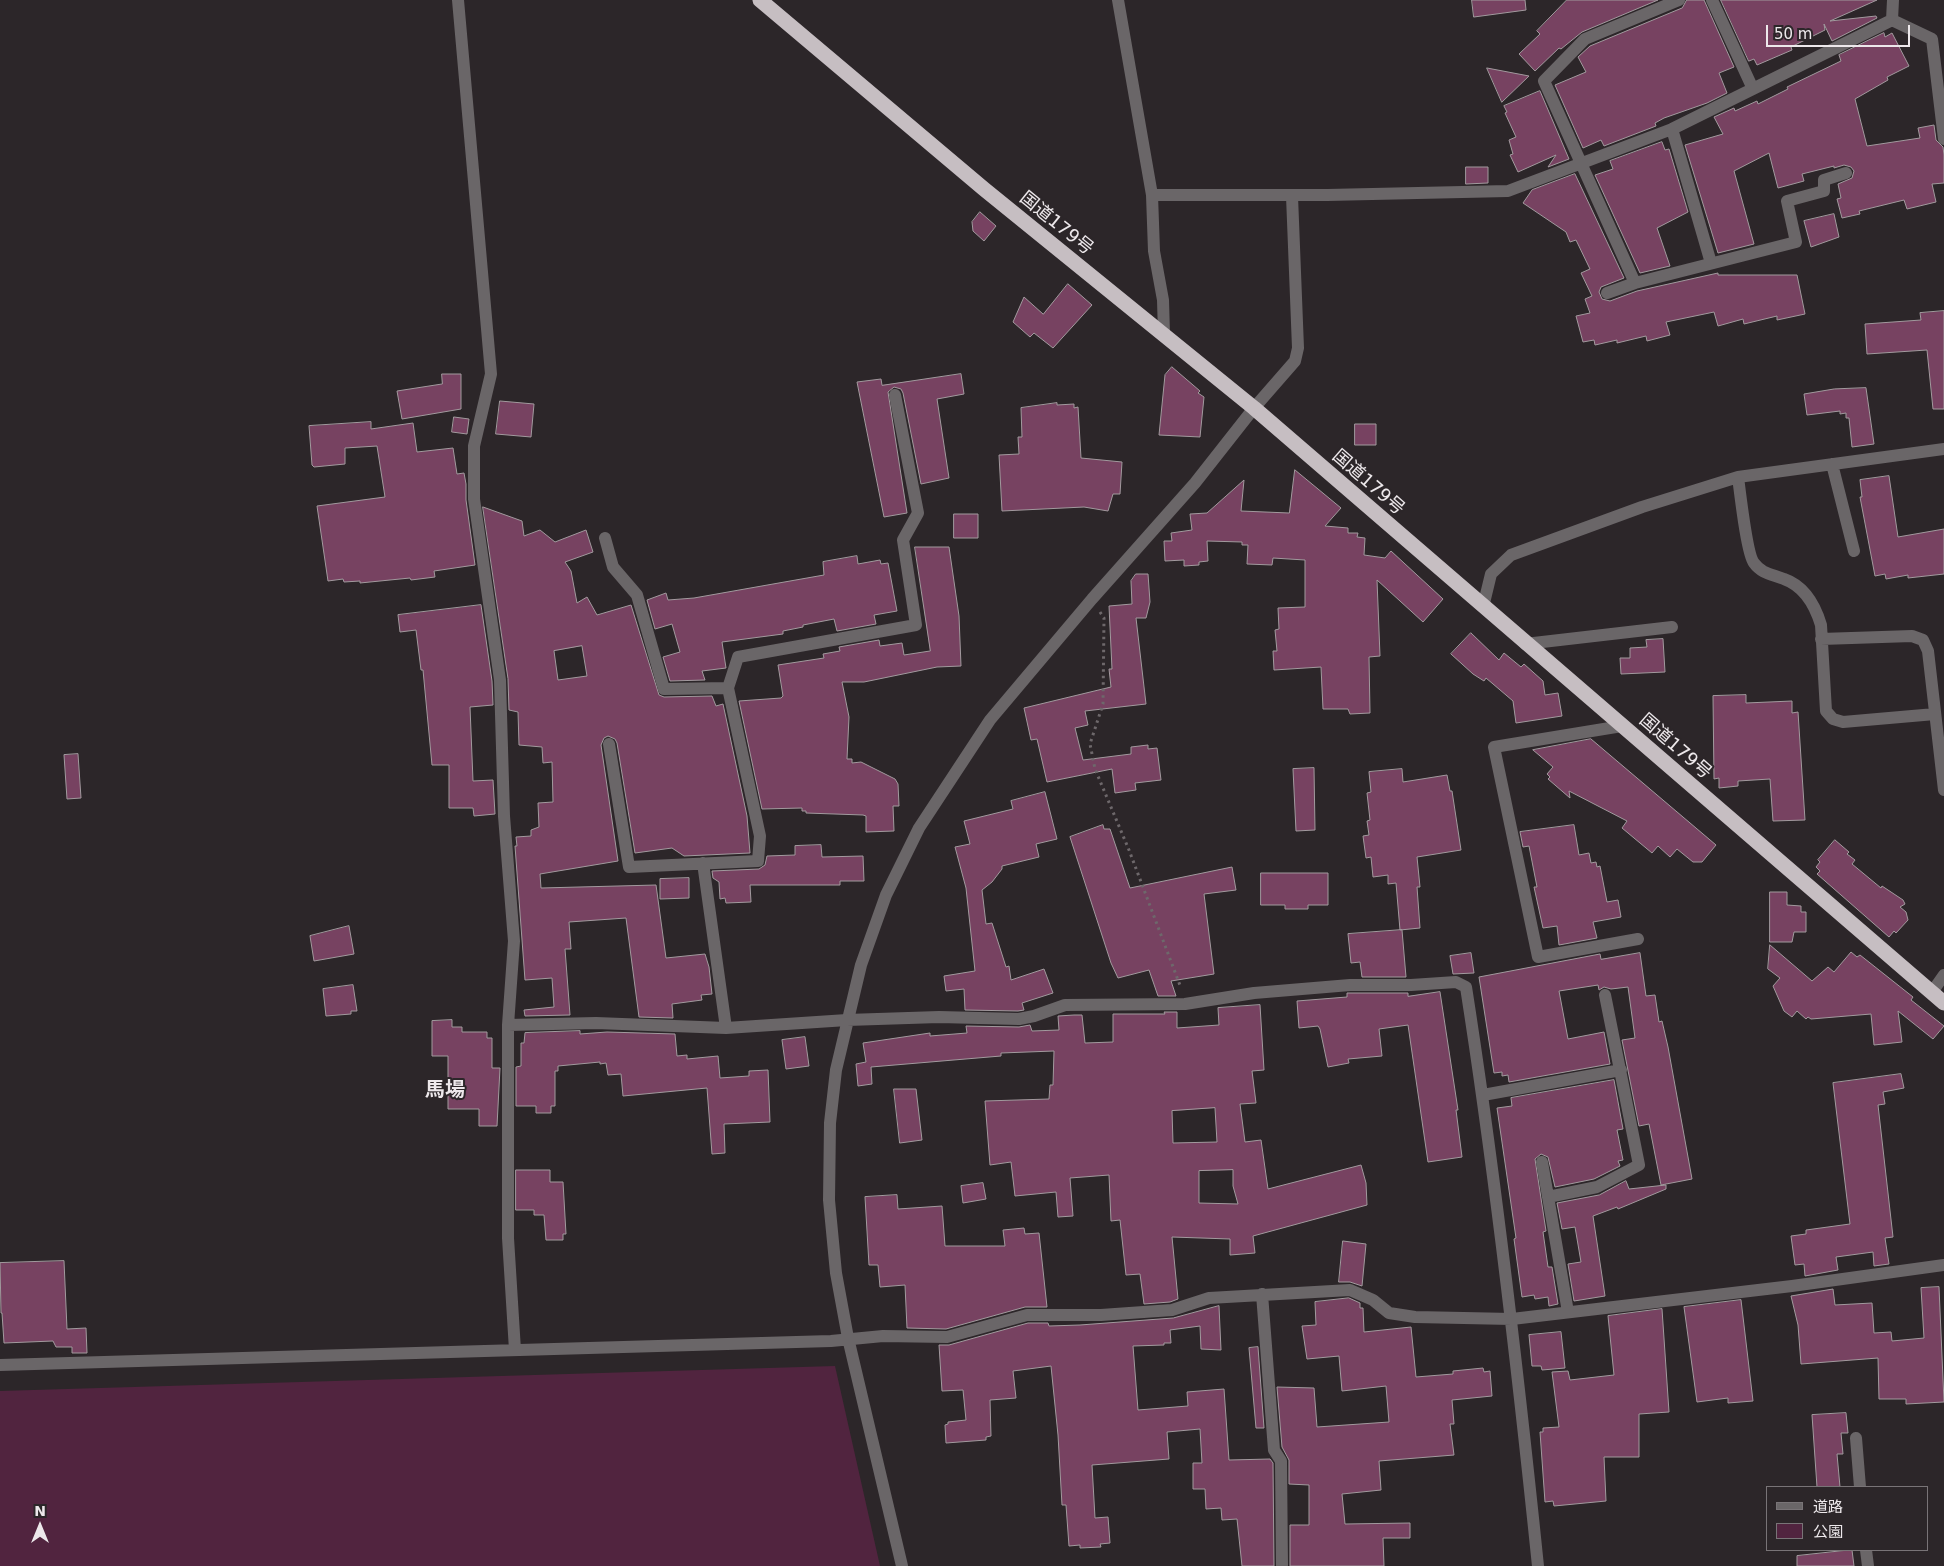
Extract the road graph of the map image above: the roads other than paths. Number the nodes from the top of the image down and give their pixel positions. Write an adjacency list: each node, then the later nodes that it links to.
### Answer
1 (458, 0): 42 (street)
2 (760, 0): 18 (highway, 国道179号)
3 (1118, 0): 13 (street)
4 (1679, 0): 11 (street)
5 (1712, 0): 8 (street)
6 (1893, 0): 7 (street)
7 (1892, 20): 8 (street); 10 (street)
8 (1753, 89): 9 (street)
9 (1672, 129): 11 (street); 15 (street)
10 (1944, 139)
11 (1582, 164): 14 (street); 16 (street)
12 (1846, 173): 15 (street)
13 (1152, 195): 14 (street); 18 (street)
14 (1292, 196): 20 (street)
15 (1711, 263): 16 (street)
16 (1635, 283): 17 (street)
17 (1608, 293)
18 (1164, 334): 20 (highway, 国道179号)
19 (894, 395): 30 (street)
20 (1254, 408): 26 (highway, 国道179号); 41 (street)
21 (1944, 449): 22 (street)
22 (1832, 464): 23 (street); 25 (street)
23 (1738, 477): 26 (street); 28 (street)
24 (605, 538): 30 (street)
25 (1854, 551)
26 (1483, 607): 29 (highway, 国道179号)
27 (1672, 627): 29 (street)
28 (1821, 639): 31 (street); 31 (street)
29 (1525, 644): 32 (highway, 国道179号)
30 (728, 688): 35 (street)
31 (1935, 714): 34 (street)
32 (1622, 726): 36 (street); 38 (highway, 国道179号)
33 (609, 744): 35 (street)
34 (1944, 790)
35 (703, 863): 43 (street)
36 (1638, 939)
37 (1944, 975): 38 (street)
38 (1932, 992): 40 (highway, 国道179号)
39 (1605, 995): 44 (street)
40 (1944, 1003)
41 (847, 1020): 43 (street); 45 (street); 52 (street)
42 (508, 1025): 43 (street); 53 (street)
43 (726, 1028)
44 (1621, 1070): 45 (street); 47 (street)
45 (1483, 1095): 51 (street)
46 (1542, 1162): 47 (street)
47 (1548, 1197): 50 (street)
48 (1944, 1265): 50 (street)
49 (1262, 1294): 51 (street); 52 (street); 59 (street)
50 (1568, 1312): 51 (street)
51 (1512, 1319): 60 (street)
52 (848, 1338): 53 (street); 58 (street)
53 (515, 1350): 54 (street)
54 (0, 1365)
55 (1856, 1438): 56 (street)
56 (1860, 1486)
57 (1866, 1551): 61 (street)
58 (902, 1566)
59 (1282, 1566)
60 (1538, 1566)
61 (1868, 1566)

